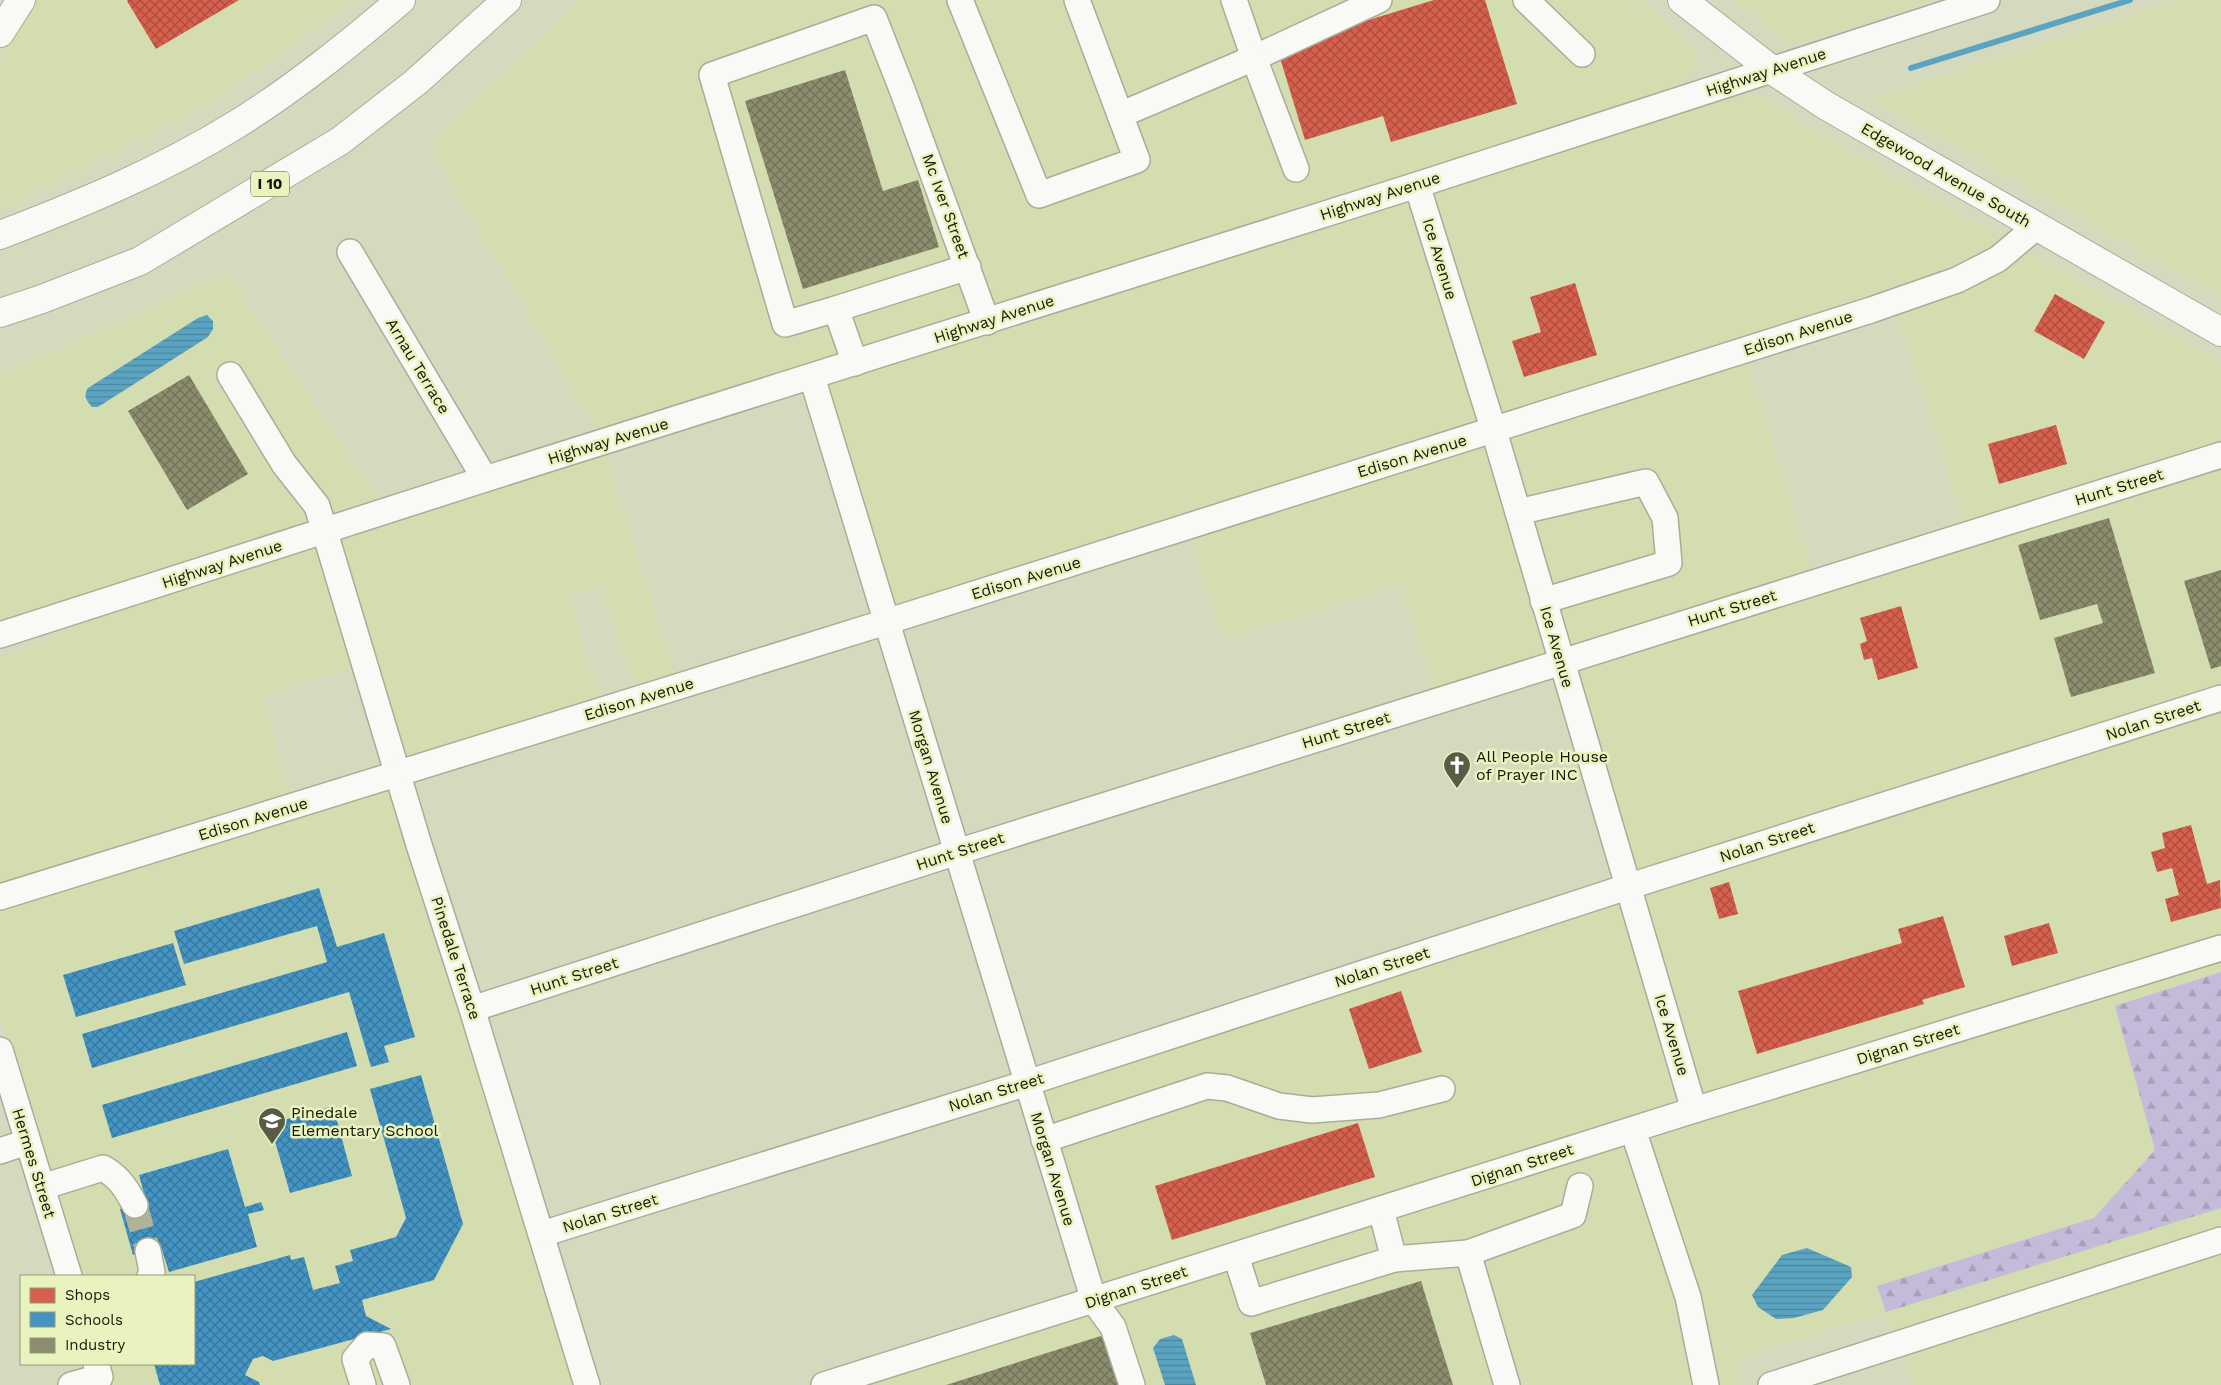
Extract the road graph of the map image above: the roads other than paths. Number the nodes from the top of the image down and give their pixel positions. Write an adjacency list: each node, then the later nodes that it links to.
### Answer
1 (21, 0): 11 (main road)
2 (401, 0): 19 (main road)
3 (507, 0): 23 (main road, I 10)
4 (960, 0): 15 (street)
5 (1077, 0): 15 (street)
6 (1234, 0): 13 (street)
7 (1379, 0): 13 (street)
8 (1526, 0): 12 (street)
9 (1682, 0): 14 (main road, Edgewood Avenue South)
10 (1988, 0): 14 (street, Highway Avenue)
11 (0, 33)
12 (1582, 54)
13 (1254, 58): 15 (street); 16 (street)
14 (1772, 70): 17 (street, Highway Avenue); 18 (main road, Edgewood Avenue South)
15 (1120, 115)
16 (1296, 170)
17 (1417, 185): 24 (street, Highway Avenue); 29 (street, Ice Avenue)
18 (2036, 226): 25 (main road, Edgewood Avenue South); 29 (street, Edison Avenue)
19 (0, 235)
20 (350, 252): 31 (street, Arnau Terrace)
21 (968, 267): 22 (street); 22 (street, Mc Iver Street); 24 (street, Mc Iver Street)
22 (836, 309): 26 (street)
23 (0, 312)
24 (988, 322): 26 (street, Highway Avenue)
25 (2221, 332)
26 (855, 364): 28 (street, Highway Avenue)
27 (230, 375): 33 (street, Pinedale Terrace)
28 (812, 377): 31 (street, Highway Avenue); 35 (street, Morgan Avenue)
29 (1494, 430): 32 (street, Ice Avenue); 35 (street, Edison Avenue)
30 (2221, 454): 37 (street, Hunt Street)
31 (485, 479): 33 (street, Highway Avenue)
32 (1518, 512): 34 (street, Ice Avenue); 34 (street)
33 (325, 531): 36 (street, Highway Avenue); 39 (street, Pinedale Terrace)
34 (1543, 600): 37 (street, Ice Avenue)
35 (886, 622): 39 (street, Edison Avenue); 40 (street, Morgan Avenue)
36 (0, 636)
37 (1562, 662): 40 (street, Hunt Street); 41 (street, Ice Avenue)
38 (2221, 698): 41 (street, Nolan Street)
39 (399, 774): 42 (street, Edison Avenue); 44 (street, Pinedale Terrace)
40 (957, 852): 44 (street, Hunt Street); 46 (street, Morgan Avenue)
41 (1627, 887): 46 (street, Nolan Street); 48 (street, Ice Avenue)
42 (0, 897)
43 (2221, 948): 48 (street, Dignan Street)
44 (472, 1009): 57 (street, Pinedale Terrace)
45 (0, 1050): 51 (street, Hermes Street)
46 (1027, 1083): 50 (street, Morgan Avenue); 57 (street, Nolan Street)
47 (1442, 1089): 50 (street)
48 (1694, 1110): 49 (street, Dignan Street)
49 (1633, 1130): 56 (street, Dignan Street); 74 (street)
50 (1044, 1140): 65 (street, Morgan Avenue)
51 (27, 1142): 52 (street); 54 (street, Hermes Street)
52 (0, 1150)
53 (1580, 1186): 60 (street)
54 (42, 1187): 55 (street); 63 (street, Hermes Street)
55 (135, 1205)
56 (1381, 1210): 61 (street, Dignan Street); 62 (street)
57 (542, 1234): 70 (street, Pinedale Terrace)
58 (2221, 1240): 75 (street)
59 (148, 1251): 64 (street)
60 (1468, 1253): 62 (street); 73 (street)
61 (1236, 1256): 62 (street); 65 (street, Dignan Street)
62 (1394, 1259)
63 (69, 1275)
64 (150, 1275)
65 (1094, 1301): 71 (street, Dignan Street); 72 (street, Morgan Avenue)
66 (98, 1370): 67 (street)
67 (71, 1385)
68 (363, 1385): 69 (street)
69 (397, 1385)
70 (587, 1385)
71 (824, 1385)
72 (1132, 1385)
73 (1507, 1385)
74 (1706, 1385)
75 (1771, 1385)

